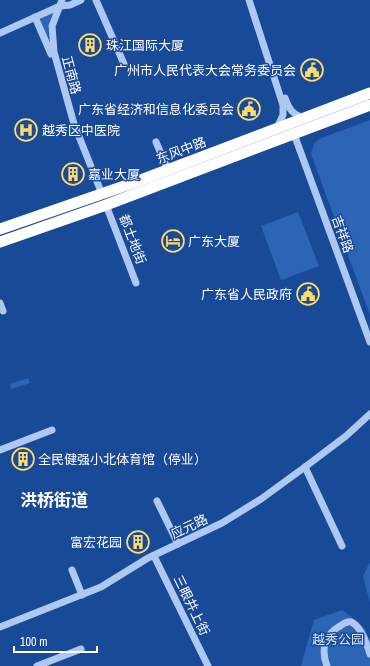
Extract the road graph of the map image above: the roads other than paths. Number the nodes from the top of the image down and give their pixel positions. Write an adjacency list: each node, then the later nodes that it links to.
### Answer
1 (67, 0): 6 (street)
2 (81, 0): 6 (street)
3 (96, 0): 9 (street)
4 (249, 0): 14 (street)
5 (254, 0): 13 (street)
6 (60, 2): 7 (street); 10 (street, 正南路)
7 (35, 17): 8 (street); 10 (street)
8 (0, 33)
9 (124, 64)
10 (60, 75): 18 (street, 正南路)
11 (370, 93): 13 (highway, 东风中路)
12 (370, 106): 15 (highway, 东风中路)
13 (305, 118): 14 (highway, 东风中路)
14 (277, 128): 17 (highway, 东风中路)
15 (294, 134): 19 (highway, 东风中路); 25 (street, 吉祥路)
16 (156, 142): 17 (street)
17 (168, 170): 18 (highway, 东风中路)
18 (102, 194): 20 (highway, 东风中路)
19 (106, 205): 21 (highway, 东风中路); 22 (street, 都土地街)
20 (0, 229)
21 (0, 242)
22 (136, 282)
23 (0, 303): 24 (street)
24 (3, 311)
25 (370, 342)
26 (370, 414): 29 (street, 应元路)
27 (52, 430): 28 (street)
28 (0, 450)
29 (305, 467): 31 (street, 应元路); 32 (street)
30 (157, 500): 31 (street)
31 (178, 544): 33 (street, 应元路)
32 (342, 546)
33 (154, 556): 35 (street, 应元路); 40 (street, 三眼井上街)
34 (72, 570): 35 (street)
35 (82, 595): 36 (street, 应元路)
36 (0, 627)
37 (81, 649): 39 (street)
38 (370, 654): 41 (street)
39 (37, 666)
40 (208, 666)
41 (327, 666)

